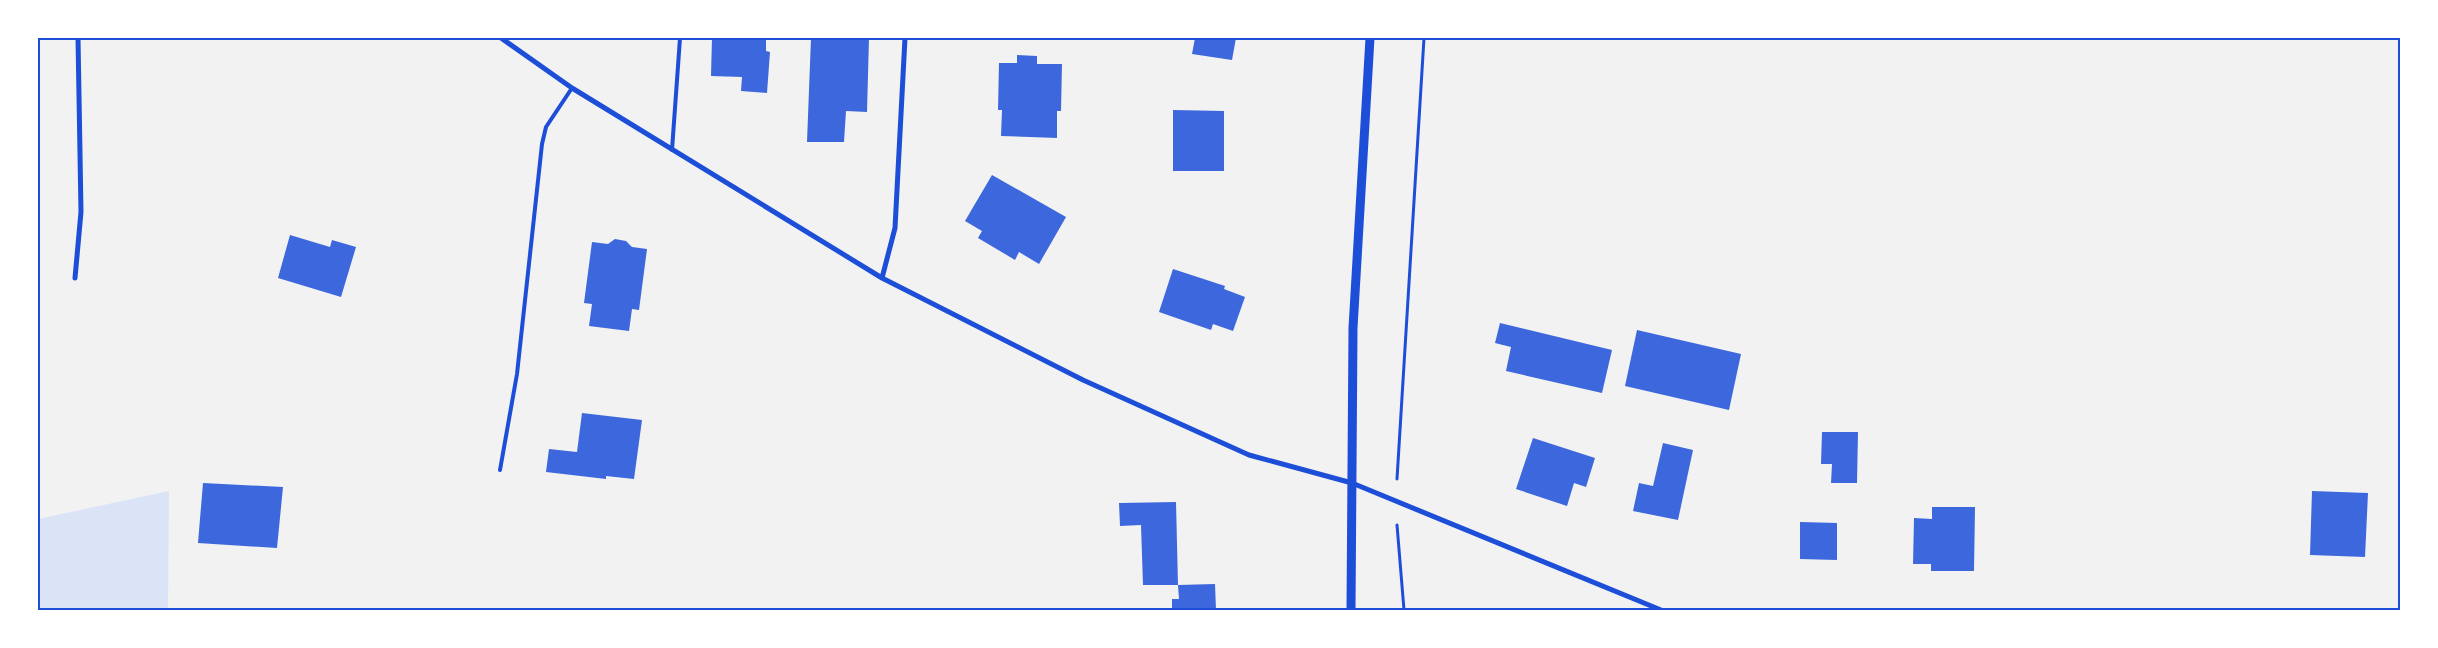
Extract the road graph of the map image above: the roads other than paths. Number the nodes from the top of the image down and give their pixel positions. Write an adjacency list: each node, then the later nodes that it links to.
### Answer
1 (78, 38): 8 (street)
2 (501, 38): 6 (street)
3 (680, 38): 7 (lane)
4 (905, 38): 9 (street)
5 (1370, 38): 11 (street)
6 (572, 88): 7 (street); 10 (lane)
7 (672, 150): 9 (street)
8 (75, 278)
9 (882, 278): 11 (street)
10 (500, 470)
11 (1352, 483): 12 (street); 13 (street)
12 (1350, 610)
13 (1661, 610)

